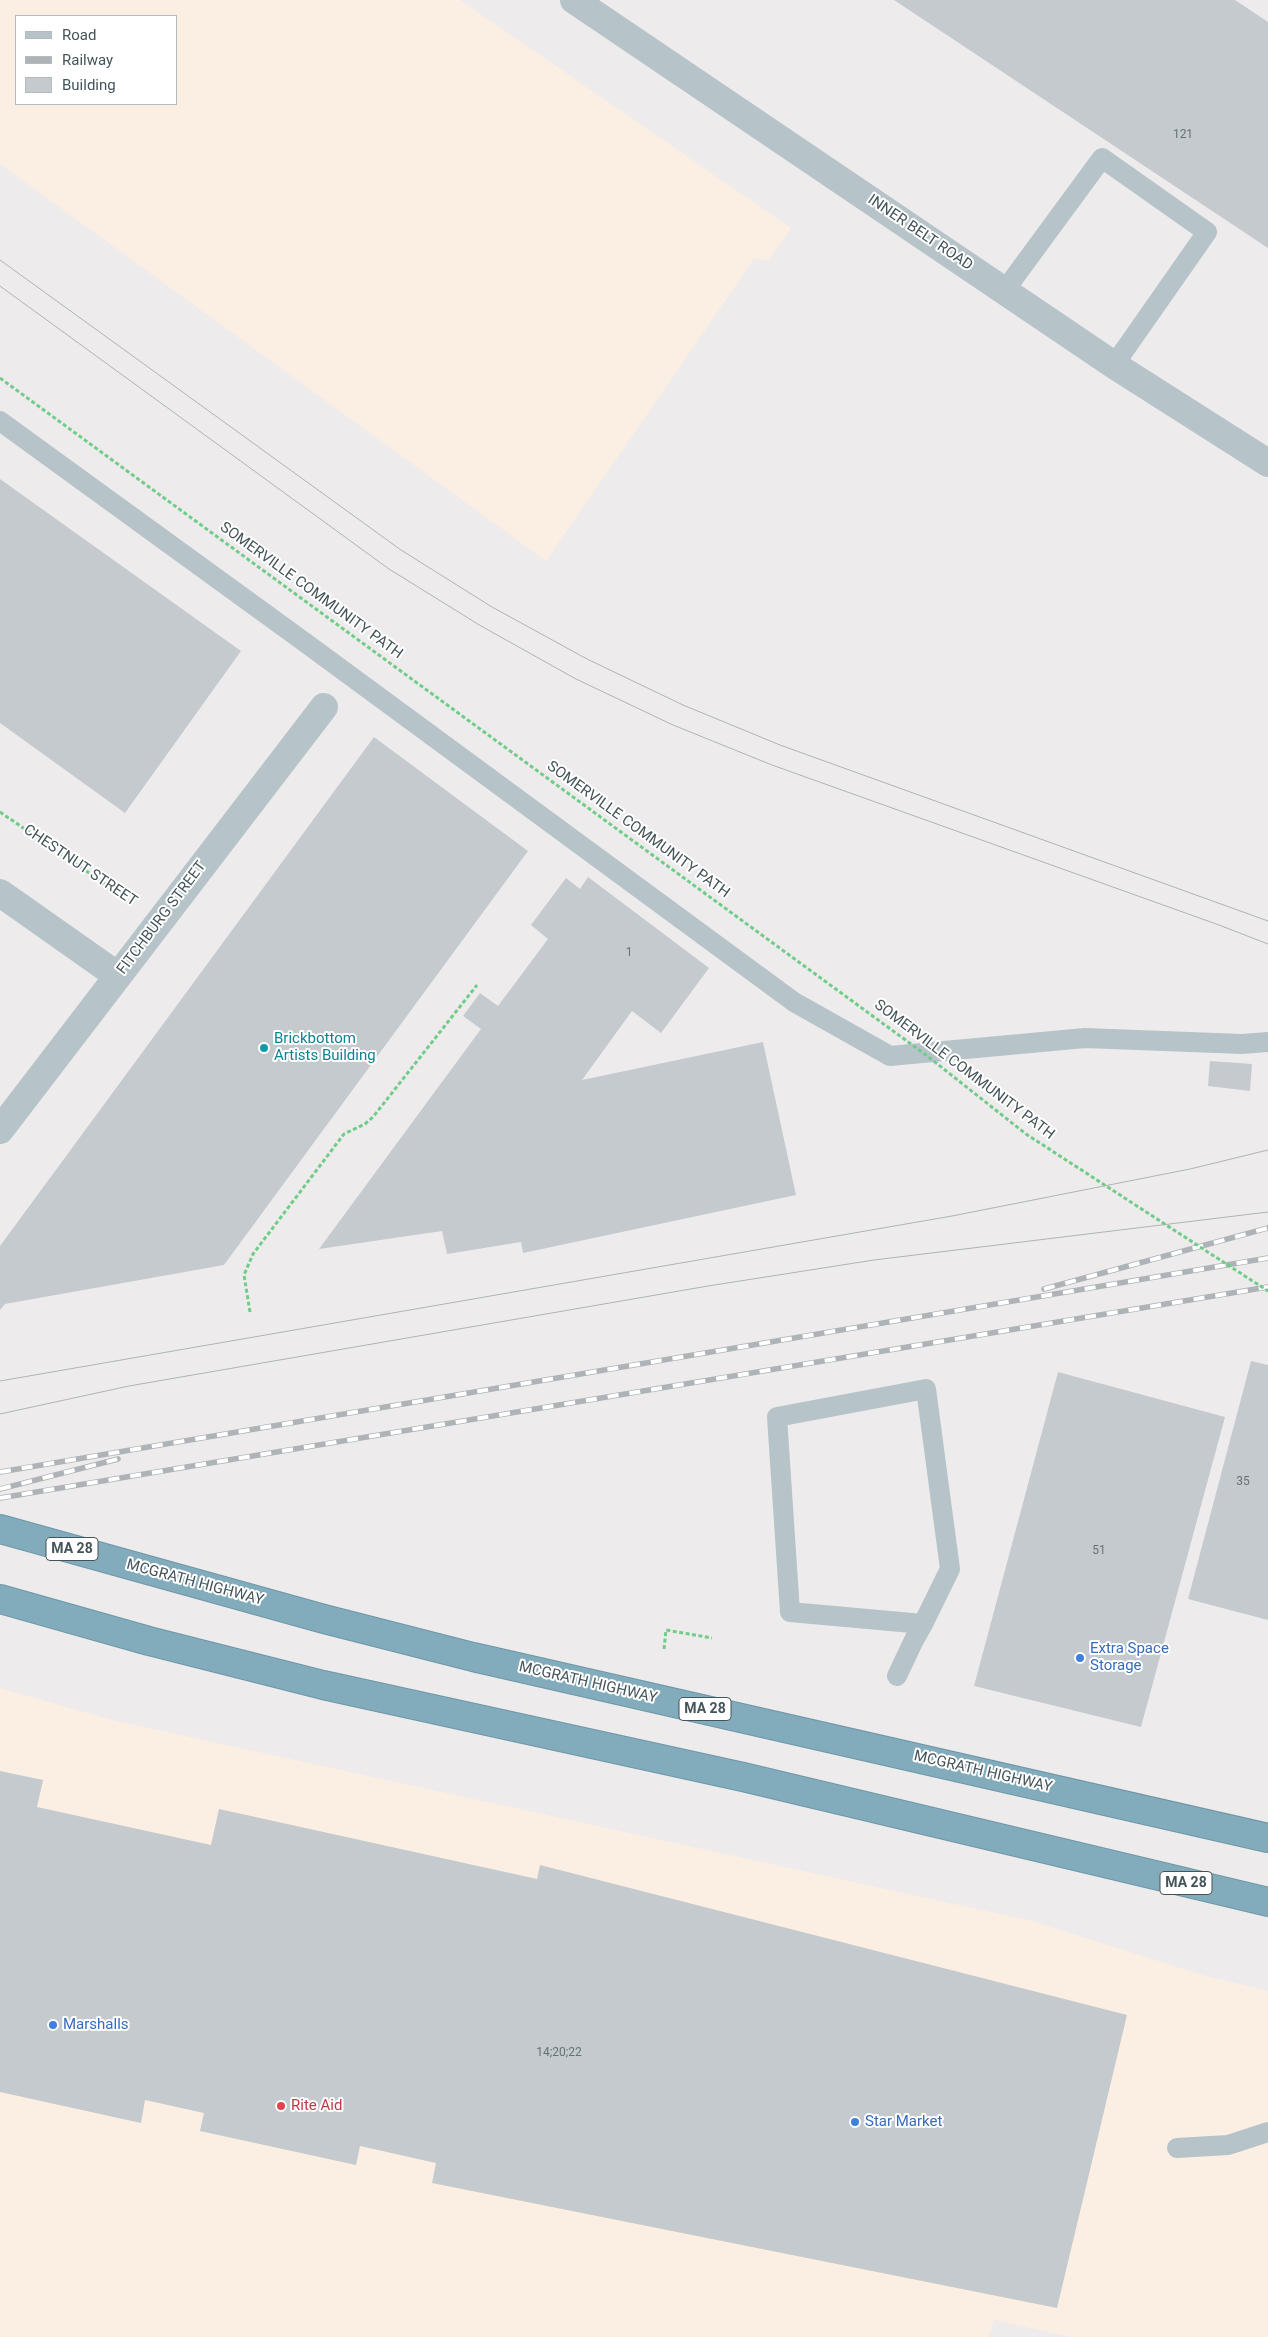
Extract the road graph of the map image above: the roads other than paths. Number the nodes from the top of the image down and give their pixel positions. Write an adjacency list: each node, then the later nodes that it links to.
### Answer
1 (574, 0): 2 (street, INNER BELT ROAD)
2 (1005, 290): 3 (street, INNER BELT ROAD); 3 (lane)
3 (1114, 365): 5 (street, INNER BELT ROAD)
4 (0, 421): 9 (lane)
5 (1268, 464)
6 (324, 707): 8 (street, FITCHBURG STREET)
7 (0, 893): 8 (street)
8 (118, 976): 10 (street, FITCHBURG STREET)
9 (1268, 1042)
10 (0, 1130)
11 (0, 1529): 15 (highway, MCGRATH HIGHWAY / MA 28)
12 (0, 1599): 16 (highway, MA 28)
13 (923, 1624): 13 (lane); 14 (lane)
14 (897, 1676)
15 (1268, 1838)
16 (1268, 1902)
17 (1268, 2132): 18 (lane)
18 (1178, 2148)

